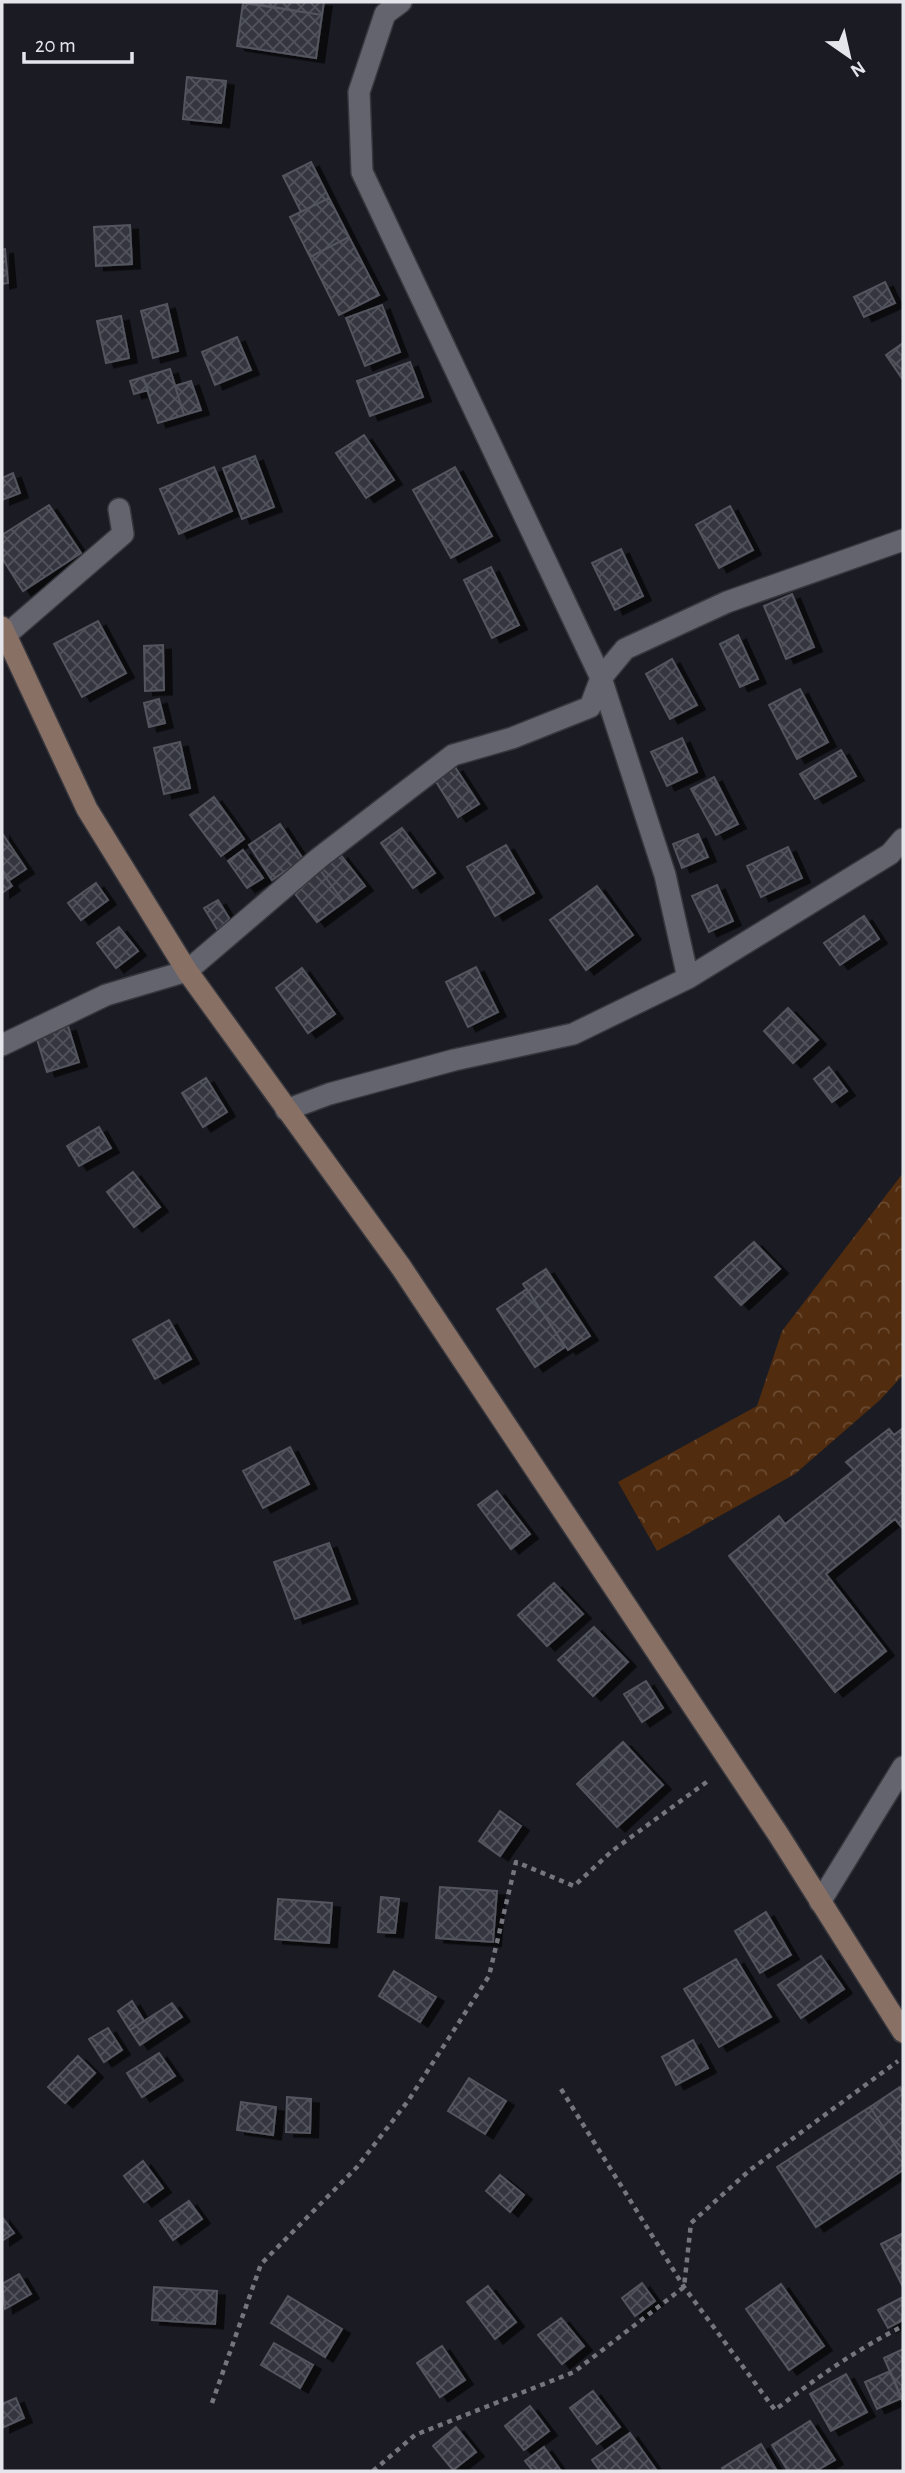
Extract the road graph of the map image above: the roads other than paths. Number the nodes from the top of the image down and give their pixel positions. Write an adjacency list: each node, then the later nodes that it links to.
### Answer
1 (401, 2): 5 (street)
2 (119, 509): 4 (street)
3 (903, 540): 5 (street)
4 (4, 631): 7 (main road)
5 (601, 678): 7 (street); 8 (street)
6 (903, 839): 8 (street)
7 (187, 971): 9 (street); 10 (main road)
8 (688, 978): 10 (street)
9 (2, 1045)
10 (286, 1110): 12 (main road)
11 (903, 1768): 12 (street)
12 (820, 1902): 13 (main road)
13 (903, 2032)

